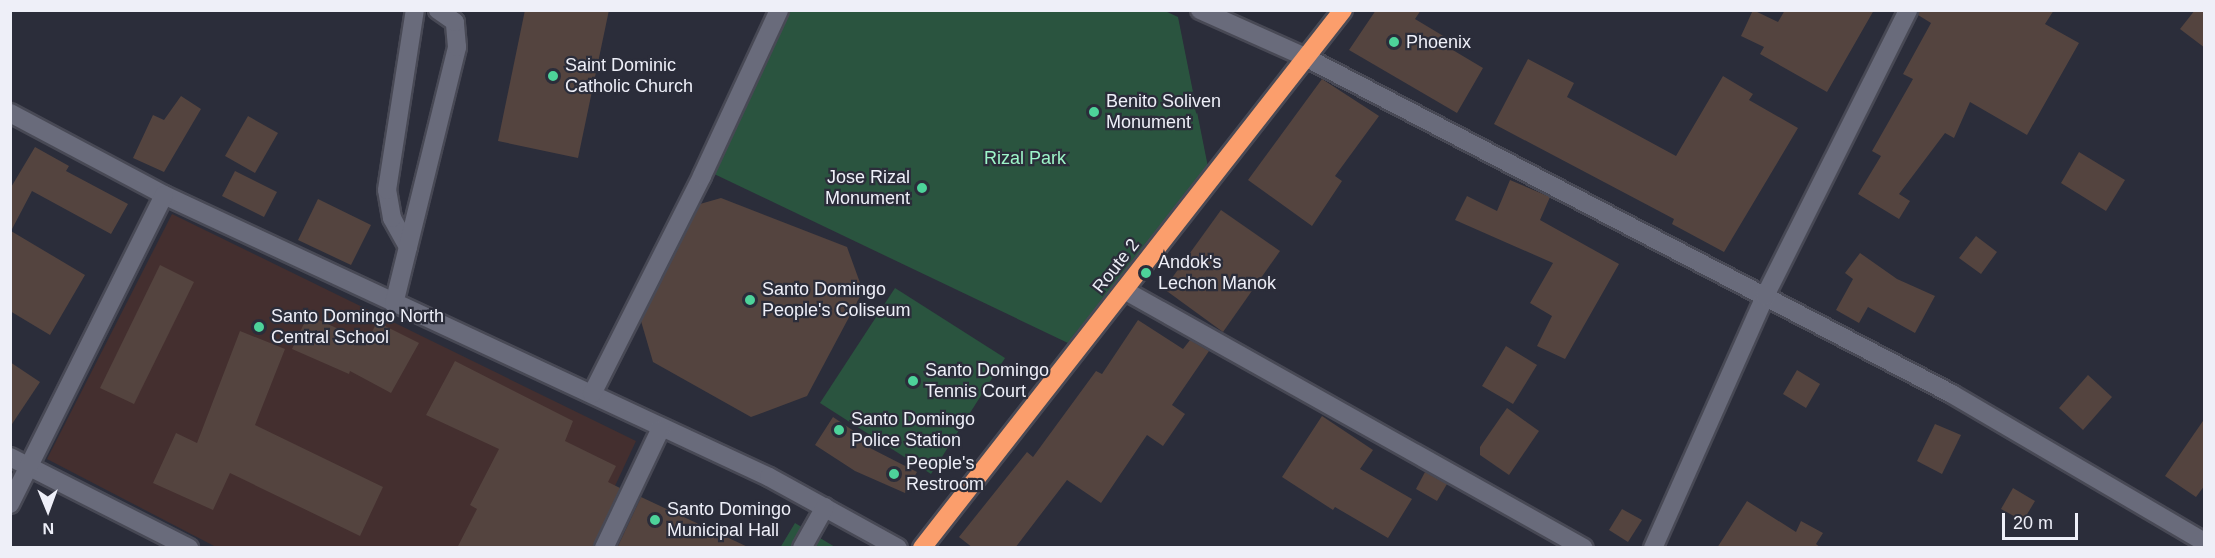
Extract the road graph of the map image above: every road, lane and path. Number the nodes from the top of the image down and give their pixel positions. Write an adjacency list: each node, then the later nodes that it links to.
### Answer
1 (415, 10): 10 (street)
2 (438, 10): 10 (street)
3 (779, 10): 14 (street)
4 (1200, 10): 7 (street)
5 (1343, 10): 7 (highway, Route 2)
6 (1908, 10): 12 (street)
7 (1305, 57): 11 (highway, Route 2); 12 (street)
8 (10, 113): 9 (street)
9 (164, 195): 13 (street); 17 (street)
10 (408, 247): 13 (street)
11 (1124, 290): 26 (highway, Route 2); 27 (street)
12 (1765, 296): 20 (street); 28 (street)
13 (394, 304): 14 (street)
14 (592, 394): 15 (street)
15 (660, 430): 19 (street); 22 (street)
16 (10, 457): 17 (street)
17 (27, 468): 18 (street); 21 (street)
18 (10, 504)
19 (830, 509): 23 (street); 24 (street); 25 (street)
20 (2205, 542)
21 (189, 548)
22 (604, 548)
23 (802, 548)
24 (813, 548)
25 (898, 548)
26 (922, 548)
27 (1584, 548)
28 (1653, 548)

